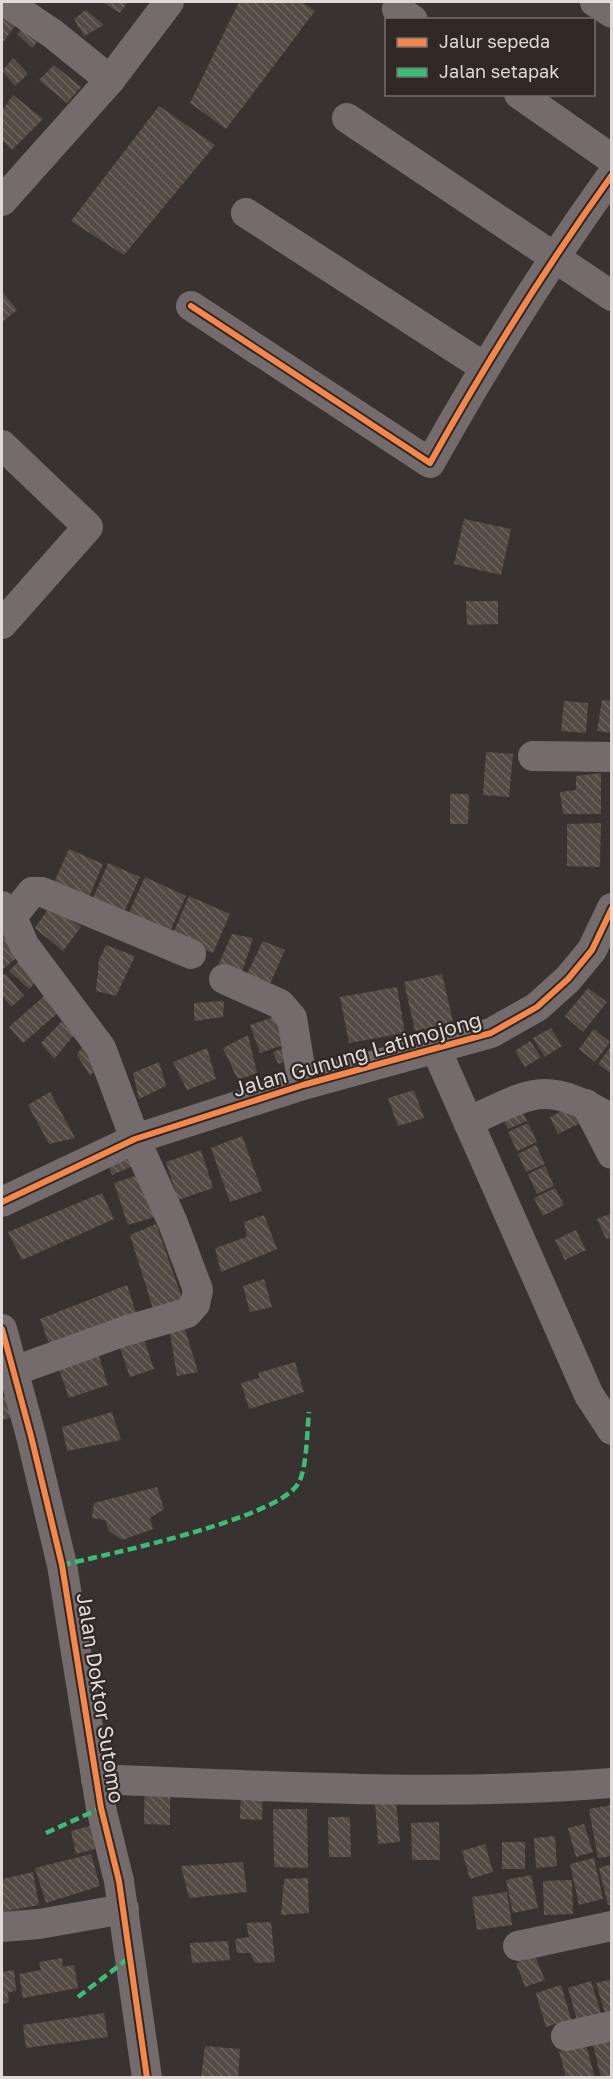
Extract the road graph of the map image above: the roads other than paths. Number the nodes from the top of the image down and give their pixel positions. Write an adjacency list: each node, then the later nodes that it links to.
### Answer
1 (6, 2): 5 (street)
2 (169, 2): 5 (street)
3 (595, 2): 4 (street)
4 (612, 13)
5 (110, 80): 9 (street)
6 (522, 96): 8 (street)
7 (347, 118): 14 (street)
8 (612, 159)
9 (33, 166): 10 (street); 12 (street)
10 (2, 171)
11 (612, 176): 14 (street)
12 (2, 201)
13 (246, 213): 17 (street)
14 (554, 257): 15 (street); 17 (street)
15 (612, 296)
16 (191, 306): 17 (street)
17 (484, 367)
18 (2, 445): 19 (street)
19 (2, 622)
20 (533, 756): 21 (street)
21 (612, 757)
22 (612, 908): 25 (street, Jalan Gunung Latimojong)
23 (7, 911): 24 (street); 32 (street)
24 (191, 954)
25 (602, 954): 27 (street, Jalan Gunung Latimojong)
26 (224, 979): 28 (street)
27 (436, 1049): 28 (street, Jalan Gunung Latimojong); 31 (street)
28 (303, 1085): 32 (street, Jalan Gunung Latimojong)
29 (586, 1104): 30 (street); 31 (street); 33 (street)
30 (612, 1119)
31 (468, 1122): 37 (street)
32 (135, 1139): 34 (street, Jalan Gunung Latimojong); 36 (street)
33 (612, 1155)
34 (2, 1202)
35 (2, 1329): 36 (street, Jalan Doktor Sutomo)
36 (14, 1371): 38 (street, Jalan Doktor Sutomo)
37 (612, 1430)
38 (96, 1779): 39 (street); 40 (street, Jalan Doktor Sutomo)
39 (612, 1784)
40 (124, 1909): 42 (street); 46 (street, Jalan Doktor Sutomo)
41 (612, 1926): 43 (street)
42 (2, 1927)
43 (518, 1946)
44 (612, 2026): 45 (street)
45 (566, 2036)
46 (147, 2078)

